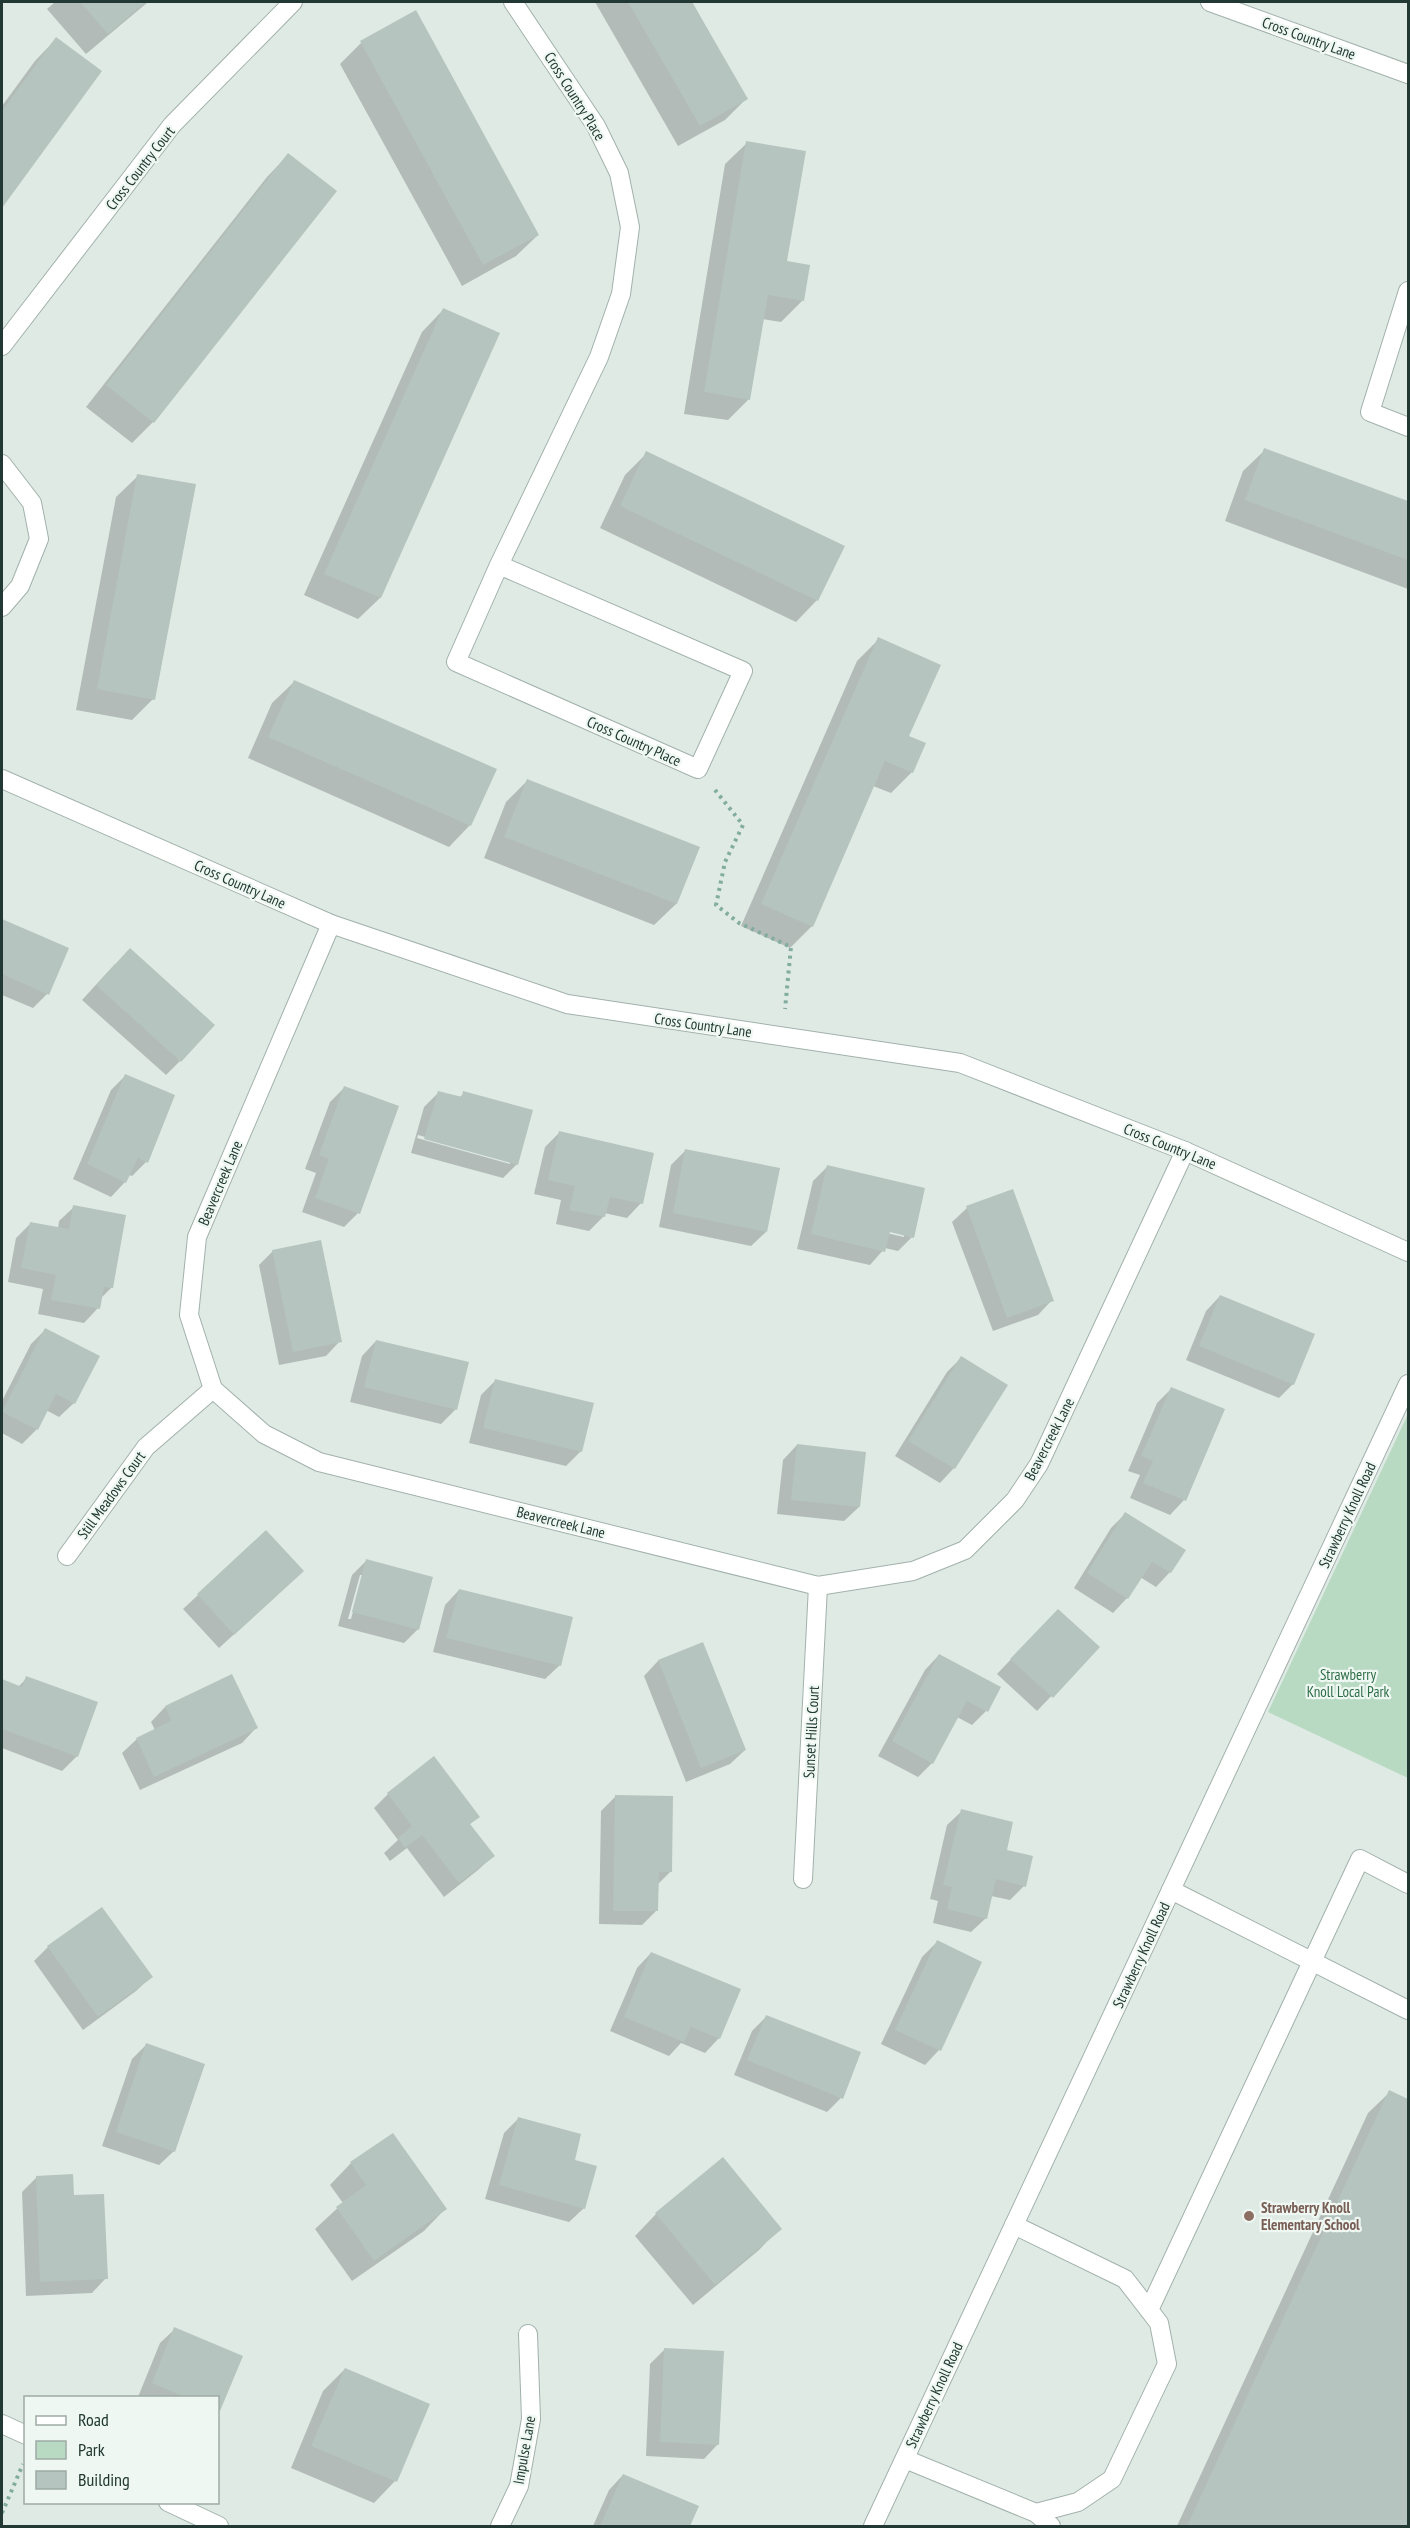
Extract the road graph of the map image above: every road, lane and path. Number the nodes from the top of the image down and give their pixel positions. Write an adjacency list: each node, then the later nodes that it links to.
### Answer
1 (293, 2): 6 (street, Cross Country Court)
2 (513, 2): 9 (street, Cross Country Place)
3 (1210, 2): 4 (street, Cross Country Lane)
4 (1408, 74)
5 (1408, 291): 7 (street)
6 (2, 346)
7 (1408, 427)
8 (2, 464): 10 (street)
9 (499, 565): 11 (street, Cross Country Place); 11 (street, Cross Country Place)
10 (2, 607)
11 (698, 769): 14 (path)
12 (2, 779): 13 (street, Cross Country Lane)
13 (331, 924): 14 (street, Cross Country Lane); 18 (street, Beavercreek Lane)
14 (782, 1036): 15 (street, Cross Country Lane)
15 (1185, 1151): 16 (street, Cross Country Lane); 20 (street, Beavercreek Lane)
16 (1408, 1252)
17 (1408, 1384): 23 (street, Strawberry Knoll Road)
18 (213, 1389): 19 (street, Still Meadows Court); 20 (street, Beavercreek Lane)
19 (67, 1556)
20 (818, 1586): 21 (street, Sunset Hills Court)
21 (803, 1879)
22 (1408, 1884): 24 (street)
23 (1171, 1890): 24 (street); 26 (street, Strawberry Knoll Road)
24 (1313, 1961): 25 (street); 27 (street)
25 (1408, 2010)
26 (1014, 2225): 27 (street); 31 (street, Strawberry Knoll Road)
27 (1149, 2310): 35 (street)
28 (528, 2334): 37 (street, Impulse Lane)
29 (2, 2424): 30 (street)
30 (24, 2434)
31 (904, 2459): 35 (street); 38 (street, Strawberry Knoll Road)
32 (24, 2463): 34 (path)
33 (172, 2504): 36 (street)
34 (2, 2513)
35 (1036, 2513): 39 (street)
36 (219, 2526)
37 (500, 2526)
38 (873, 2526)
39 (1051, 2526)

